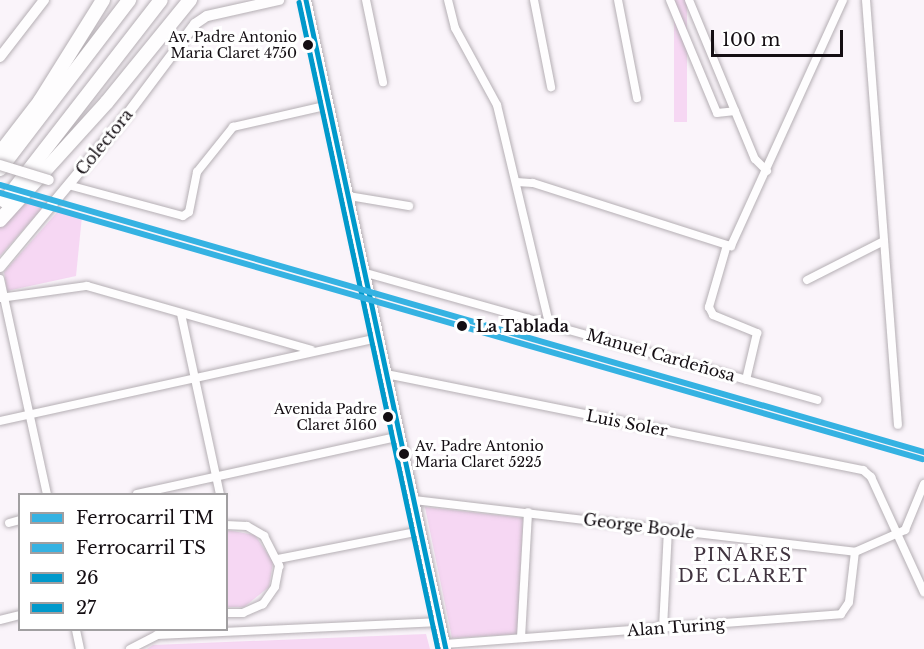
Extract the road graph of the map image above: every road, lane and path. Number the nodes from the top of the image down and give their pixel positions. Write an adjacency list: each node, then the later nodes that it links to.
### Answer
1 (44, 0): 16 (main road)
2 (103, 0): 22 (highway)
3 (129, 0): 23 (highway)
4 (161, 0): 29 (highway)
5 (190, 0): 30 (highway)
6 (279, 0): 26 (main road, Colectora)
7 (306, 0): 20 (main road)
8 (366, 0): 17 (street)
9 (448, 0): 25 (street)
10 (534, 0): 18 (street)
11 (618, 0): 19 (street)
12 (670, 0): 21 (street)
13 (689, 0): 21 (street)
14 (843, 0): 24 (street)
15 (866, 0): 31 (street)
16 (0, 57)
17 (383, 82)
18 (551, 87)
19 (637, 98)
20 (330, 105): 26 (street); 27 (main road)
21 (735, 111): 24 (street)
22 (0, 153)
23 (0, 167): 26 (main road, bridge)
24 (767, 171): 32 (street)
25 (517, 182): 32 (street); 39 (street)
26 (68, 185): 33 (main road, Colectora)
27 (349, 196): 28 (street); 34 (main road)
28 (409, 206)
29 (0, 207)
30 (0, 220)
31 (884, 242): 36 (street); 48 (street)
32 (731, 244): 44 (street)
33 (0, 267)
34 (366, 273): 39 (street, Manuel Cardeñosa); 40 (main road)
35 (0, 279): 37 (street)
36 (807, 280)
37 (3, 299): 38 (street); 46 (street)
38 (181, 314): 41 (street); 43 (street)
39 (549, 323): 44 (street, Manuel Cardeñosa)
40 (378, 338): 41 (street); 42 (main road)
41 (313, 350): 43 (street)
42 (386, 374): 49 (main road); 62 (street, Luis Soler)
43 (194, 378): 46 (street); 50 (street)
44 (746, 380): 45 (street, Manuel Cardeñosa)
45 (817, 400)
46 (30, 414): 47 (street); 52 (street)
47 (0, 421)
48 (898, 425)
49 (400, 436): 50 (street); 55 (main road)
50 (216, 477): 53 (street); 54 (street)
51 (924, 484): 62 (street)
52 (47, 493)
53 (146, 493)
54 (220, 493)
55 (414, 500): 56 (street, George Boole); 61 (main road)
56 (528, 512): 60 (street, George Boole); 76 (street)
57 (18, 521): 58 (street)
58 (9, 523)
59 (228, 524): 64 (street)
60 (668, 529): 63 (street, George Boole); 71 (street)
61 (421, 531): 64 (street); 70 (main road)
62 (896, 536): 63 (street, George Boole); 65 (street)
63 (855, 552): 71 (street, Alan Turing)
64 (278, 559): 67 (street)
65 (924, 592)
66 (228, 613): 67 (street)
67 (243, 613): 72 (street)
68 (18, 616): 69 (street)
69 (0, 620)
70 (441, 622): 72 (street); 77 (main road)
71 (663, 628): 76 (street, Alan Turing)
72 (247, 629): 73 (street)
73 (228, 630)
74 (76, 631): 78 (street)
75 (217, 631): 79 (street)
76 (521, 638): 77 (street, Alan Turing)
77 (446, 646)
78 (80, 649)
79 (130, 649)

